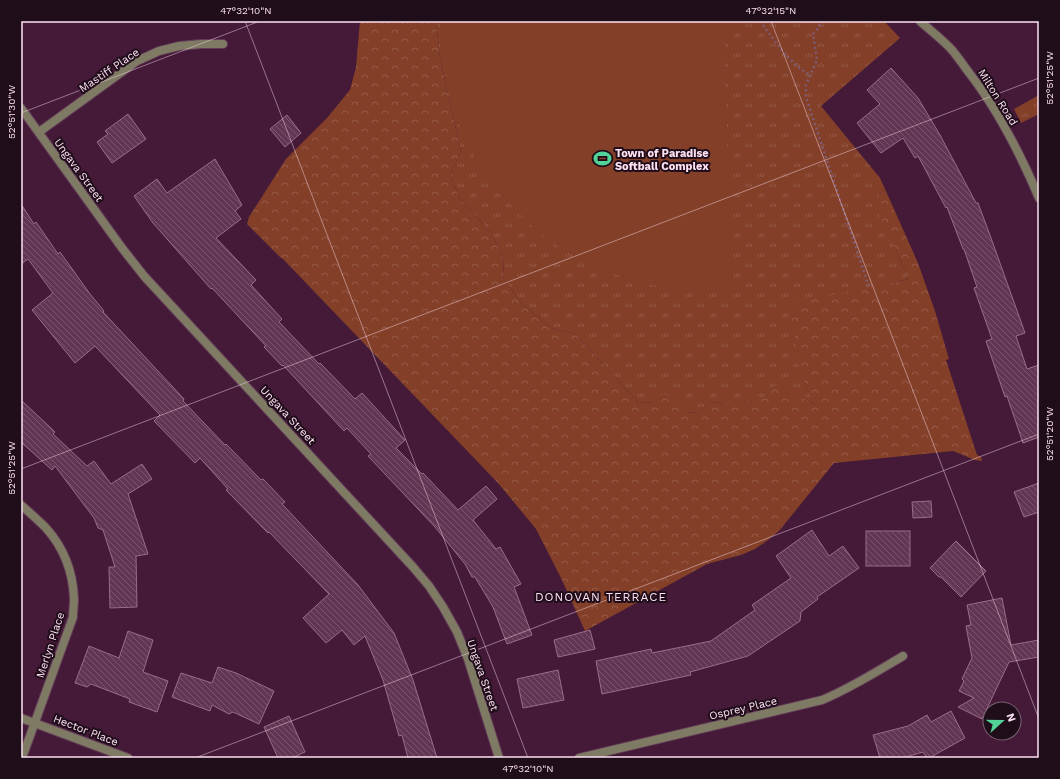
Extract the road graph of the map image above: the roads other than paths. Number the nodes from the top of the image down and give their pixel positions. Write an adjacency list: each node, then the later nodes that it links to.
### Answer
1 (920, 21): 5 (street, Milton Road)
2 (223, 44): 4 (street, Mastiff Place)
3 (21, 108): 4 (street, Ungava Street)
4 (39, 132): 12 (street, Ungava Street)
5 (1039, 198)
6 (21, 505): 9 (street, Merlyn Place)
7 (903, 656): 13 (street, Osprey Place)
8 (21, 718): 9 (street, Hector Place)
9 (36, 723): 10 (street, Merlyn Place); 11 (street, Hector Place)
10 (22, 758)
11 (128, 758)
12 (499, 758)
13 (578, 758)

